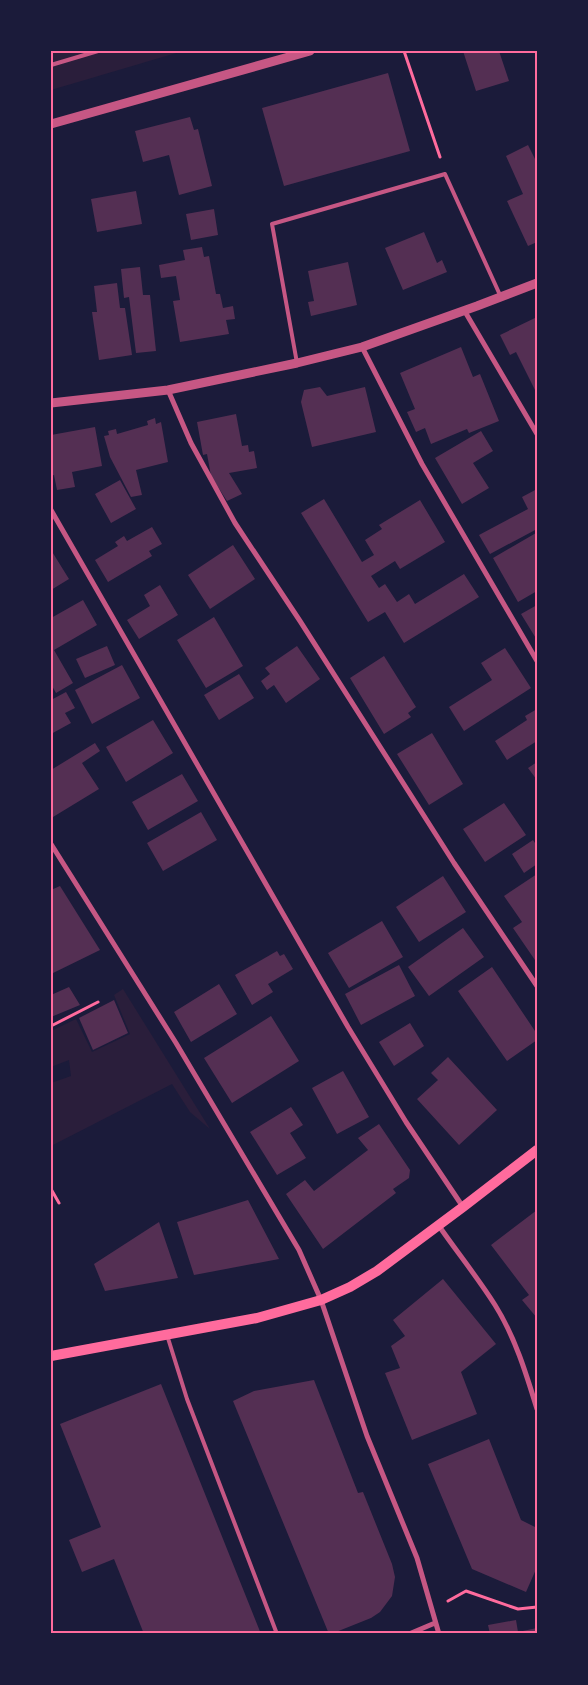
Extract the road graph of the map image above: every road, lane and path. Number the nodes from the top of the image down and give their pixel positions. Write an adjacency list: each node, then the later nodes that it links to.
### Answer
1 (98, 51): 4 (lane)
2 (310, 51): 5 (street)
3 (404, 51): 6 (path)
4 (51, 65)
5 (51, 124)
6 (445, 174): 8 (lane); 11 (lane)
7 (537, 283): 8 (street)
8 (501, 297): 9 (street)
9 (464, 310): 10 (street); 14 (street)
10 (362, 347): 11 (street); 16 (street)
11 (297, 363): 12 (street)
12 (168, 390): 13 (street); 18 (street)
13 (51, 402)
14 (537, 434)
15 (51, 510): 24 (street)
16 (537, 661)
17 (51, 844): 26 (street)
18 (537, 986)
19 (98, 1002): 20 (path)
20 (51, 1026)
21 (537, 1150): 24 (main road)
22 (51, 1190): 23 (path)
23 (59, 1203)
24 (463, 1207): 25 (main road)
25 (439, 1226): 26 (main road); 29 (street)
26 (321, 1300): 27 (main road); 31 (street)
27 (166, 1335): 28 (main road); 33 (lane)
28 (51, 1356)
29 (537, 1409)
30 (537, 1607): 31 (path)
31 (432, 1609): 32 (street)
32 (435, 1623): 34 (street); 35 (street)
33 (277, 1634)
34 (409, 1634)
35 (439, 1634)

